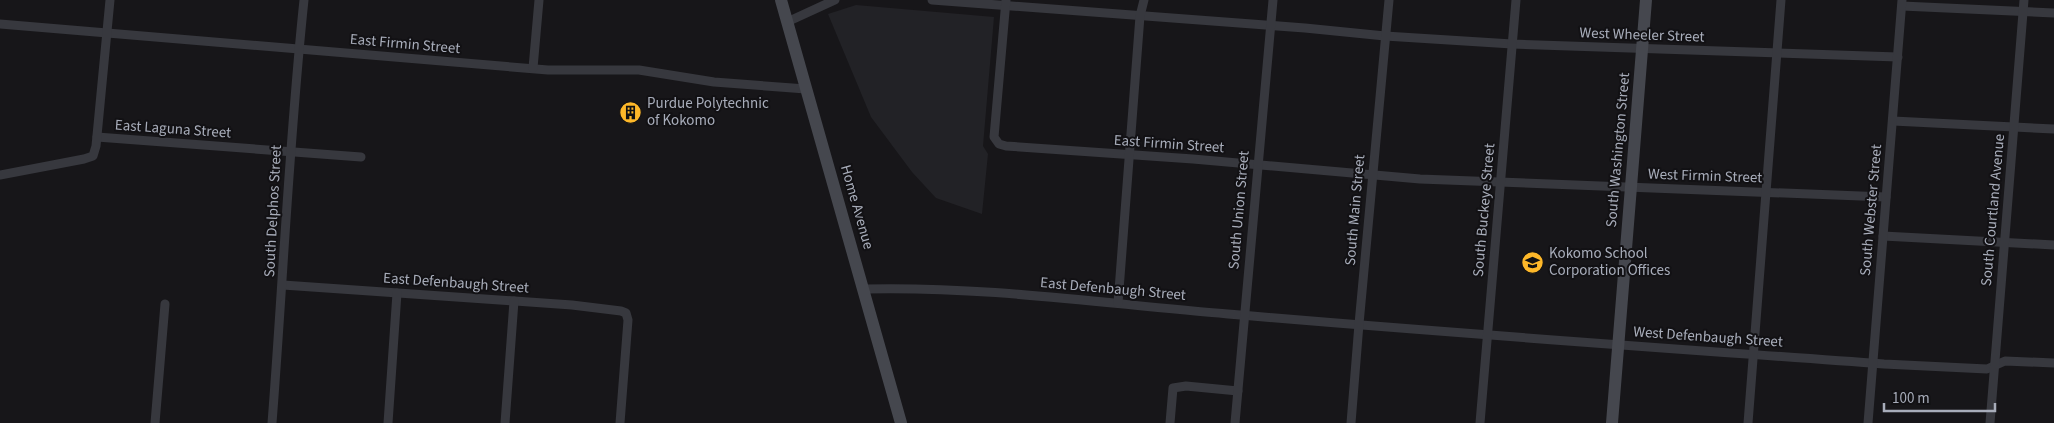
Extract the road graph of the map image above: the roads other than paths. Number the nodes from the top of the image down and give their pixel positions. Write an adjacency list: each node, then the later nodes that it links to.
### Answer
1 (110, 0): 22 (street)
2 (304, 0): 25 (street, South Delphos Street)
3 (539, 0): 29 (street)
4 (781, 0): 19 (main road, Home Avenue)
5 (835, 0): 19 (street)
6 (932, 0): 14 (street, West Wheeler Street)
7 (1144, 0): 18 (street)
8 (1273, 0): 21 (street, South Union Street)
9 (1389, 0): 23 (street, South Main Street)
10 (1516, 0): 24 (street, South Buckeye Street)
11 (1646, 0): 26 (main road, South Washington Street)
12 (1782, 0): 27 (street)
13 (2024, 0): 16 (street, South Courtland Avenue)
14 (1006, 3): 18 (street, West Wheeler Street); 36 (street, East Firmin Street)
15 (1902, 3): 16 (street); 28 (street, South Webster Street)
16 (2023, 12): 17 (street); 32 (street, South Courtland Avenue)
17 (2054, 13)
18 (1140, 16): 21 (street, West Wheeler Street); 36 (street)
19 (787, 22): 30 (main road, Home Avenue)
20 (0, 24): 22 (street, East Firmin Street)
21 (1270, 26): 23 (street, West Wheeler Street); 38 (street, South Union Street)
22 (106, 33): 25 (street, East Firmin Street); 34 (street)
23 (1385, 36): 24 (street, West Wheeler Street); 40 (street, South Main Street)
24 (1512, 44): 26 (street, West Wheeler Street); 41 (street, South Buckeye Street)
25 (299, 48): 29 (street, East Firmin Street); 35 (street, South Delphos Street)
26 (1642, 48): 27 (street, West Wheeler Street); 42 (main road, South Washington Street)
27 (1777, 53): 28 (street, West Wheeler Street); 43 (street)
28 (1898, 57): 31 (street, South Webster Street)
29 (533, 68): 30 (street, East Firmin Street)
30 (806, 89): 49 (main road, Home Avenue)
31 (1892, 121): 32 (street); 44 (street, South Webster Street)
32 (2014, 127): 33 (street); 46 (street, South Courtland Avenue)
33 (2054, 129)
34 (97, 137): 35 (street, East Laguna Street); 39 (street, East Laguna Street)
35 (290, 152): 37 (street, East Laguna Street); 48 (street, South Delphos Street)
36 (1128, 155): 38 (street, East Firmin Street); 52 (street)
37 (361, 157)
38 (1257, 165): 40 (street, East Firmin Street); 54 (street, South Union Street)
39 (0, 175)
40 (1372, 175): 41 (street, West Firmin Street); 55 (street, South Main Street)
41 (1500, 183): 42 (street, West Firmin Street); 56 (street, South Buckeye Street)
42 (1631, 187): 43 (street, West Firmin Street); 57 (main road, South Washington Street)
43 (1766, 192): 44 (street, West Firmin Street); 58 (street)
44 (1886, 197): 45 (street, South Webster Street)
45 (1883, 236): 46 (street); 59 (street, South Webster Street)
46 (2004, 242): 47 (street); 61 (street, South Courtland Avenue)
47 (2054, 245)
48 (282, 285): 50 (street, East Defenbaugh Street); 64 (street, South Delphos Street)
49 (864, 289): 52 (street, East Defenbaugh Street); 68 (main road, Home Avenue)
50 (397, 293): 51 (street, East Defenbaugh Street); 65 (street)
51 (514, 301): 66 (street); 67 (street, East Defenbaugh Street)
52 (1118, 303): 54 (street, East Defenbaugh Street)
53 (165, 304): 63 (street)
54 (1243, 315): 55 (street, East Defenbaugh Street); 62 (street, South Union Street)
55 (1359, 324): 56 (street, West Defenbaugh Street); 71 (street, South Main Street)
56 (1487, 334): 57 (street, West Defenbaugh Street); 72 (street, South Buckeye Street)
57 (1618, 344): 58 (street, West Defenbaugh Street); 73 (main road, South Washington Street)
58 (1753, 354): 59 (street, West Defenbaugh Street); 74 (street)
59 (1872, 363): 61 (street, West Defenbaugh Street); 75 (street, South Webster Street)
60 (2054, 363): 61 (street, West Defenbaugh Street)
61 (1994, 364): 76 (street, South Courtland Avenue)
62 (1238, 391): 69 (street); 70 (street, South Union Street)
63 (155, 423)
64 (272, 423)
65 (388, 423)
66 (504, 423)
67 (620, 423)
68 (901, 423)
69 (1170, 423)
70 (1235, 423)
71 (1351, 423)
72 (1480, 423)
73 (1612, 423)
74 (1748, 423)
75 (1868, 423)
76 (1990, 423)

